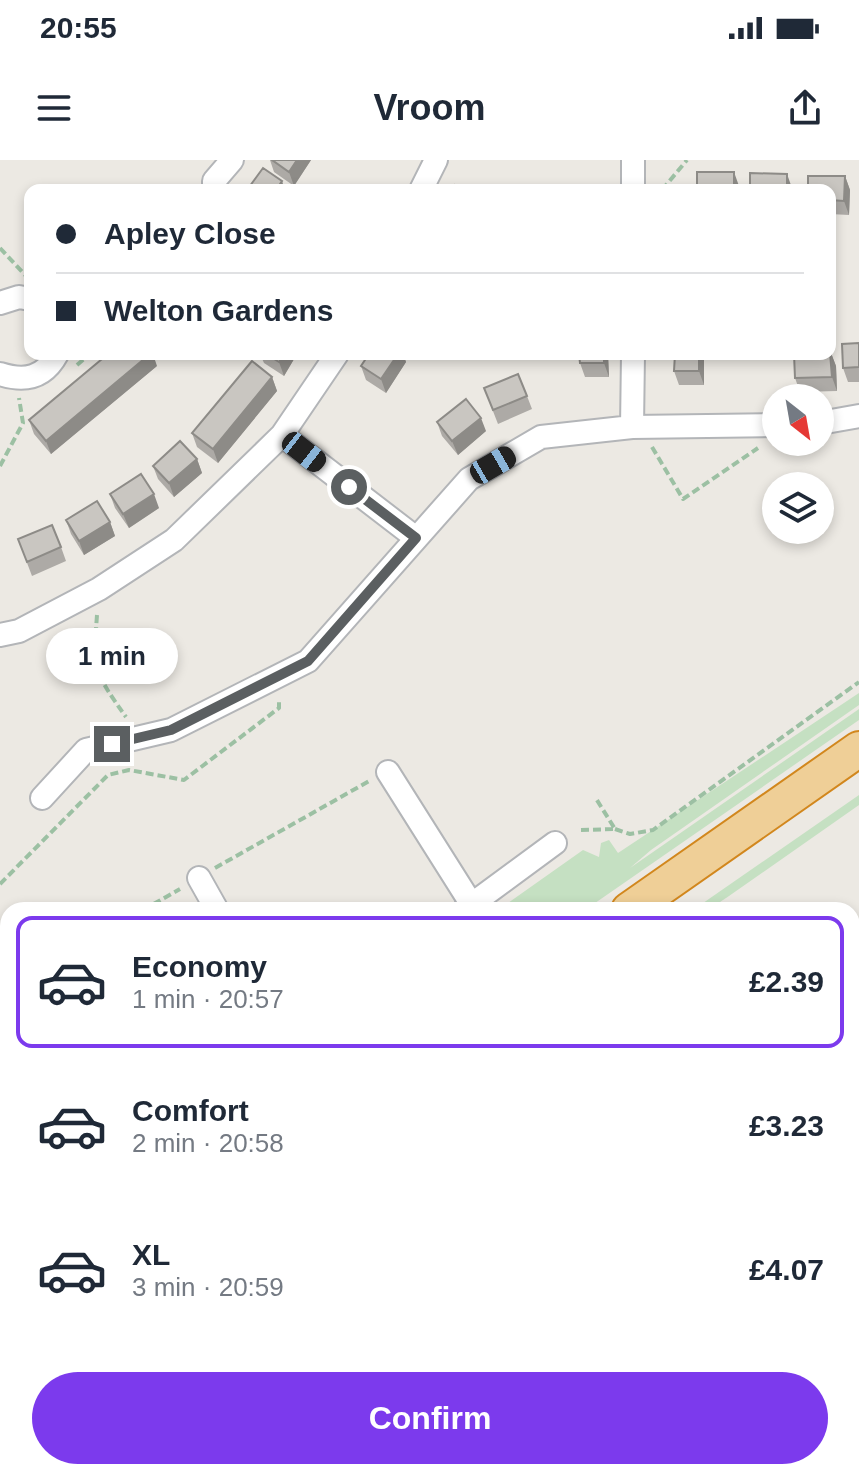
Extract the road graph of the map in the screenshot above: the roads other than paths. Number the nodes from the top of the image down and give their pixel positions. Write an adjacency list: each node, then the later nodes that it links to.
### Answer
1 (232, 160): 4 (street)
2 (436, 160): 5 (street)
3 (633, 160): 6 (street)
4 (214, 184)
5 (424, 184)
6 (633, 184)
7 (24, 298): 8 (street)
8 (0, 303)
9 (52, 360): 12 (street)
10 (333, 360): 17 (street)
11 (633, 360): 15 (street)
12 (8, 377)
13 (859, 416): 14 (street)
14 (834, 420)
15 (636, 427): 16 (street); 18 (street)
16 (762, 434)
17 (282, 435): 18 (street); 19 (street)
18 (416, 538): 22 (street)
19 (0, 635)
20 (859, 749): 28 (highway)
21 (388, 772): 26 (street)
22 (42, 798)
23 (555, 843): 27 (street)
24 (202, 883): 25 (street)
25 (213, 902)
26 (465, 902)
27 (475, 902)
28 (640, 902)

